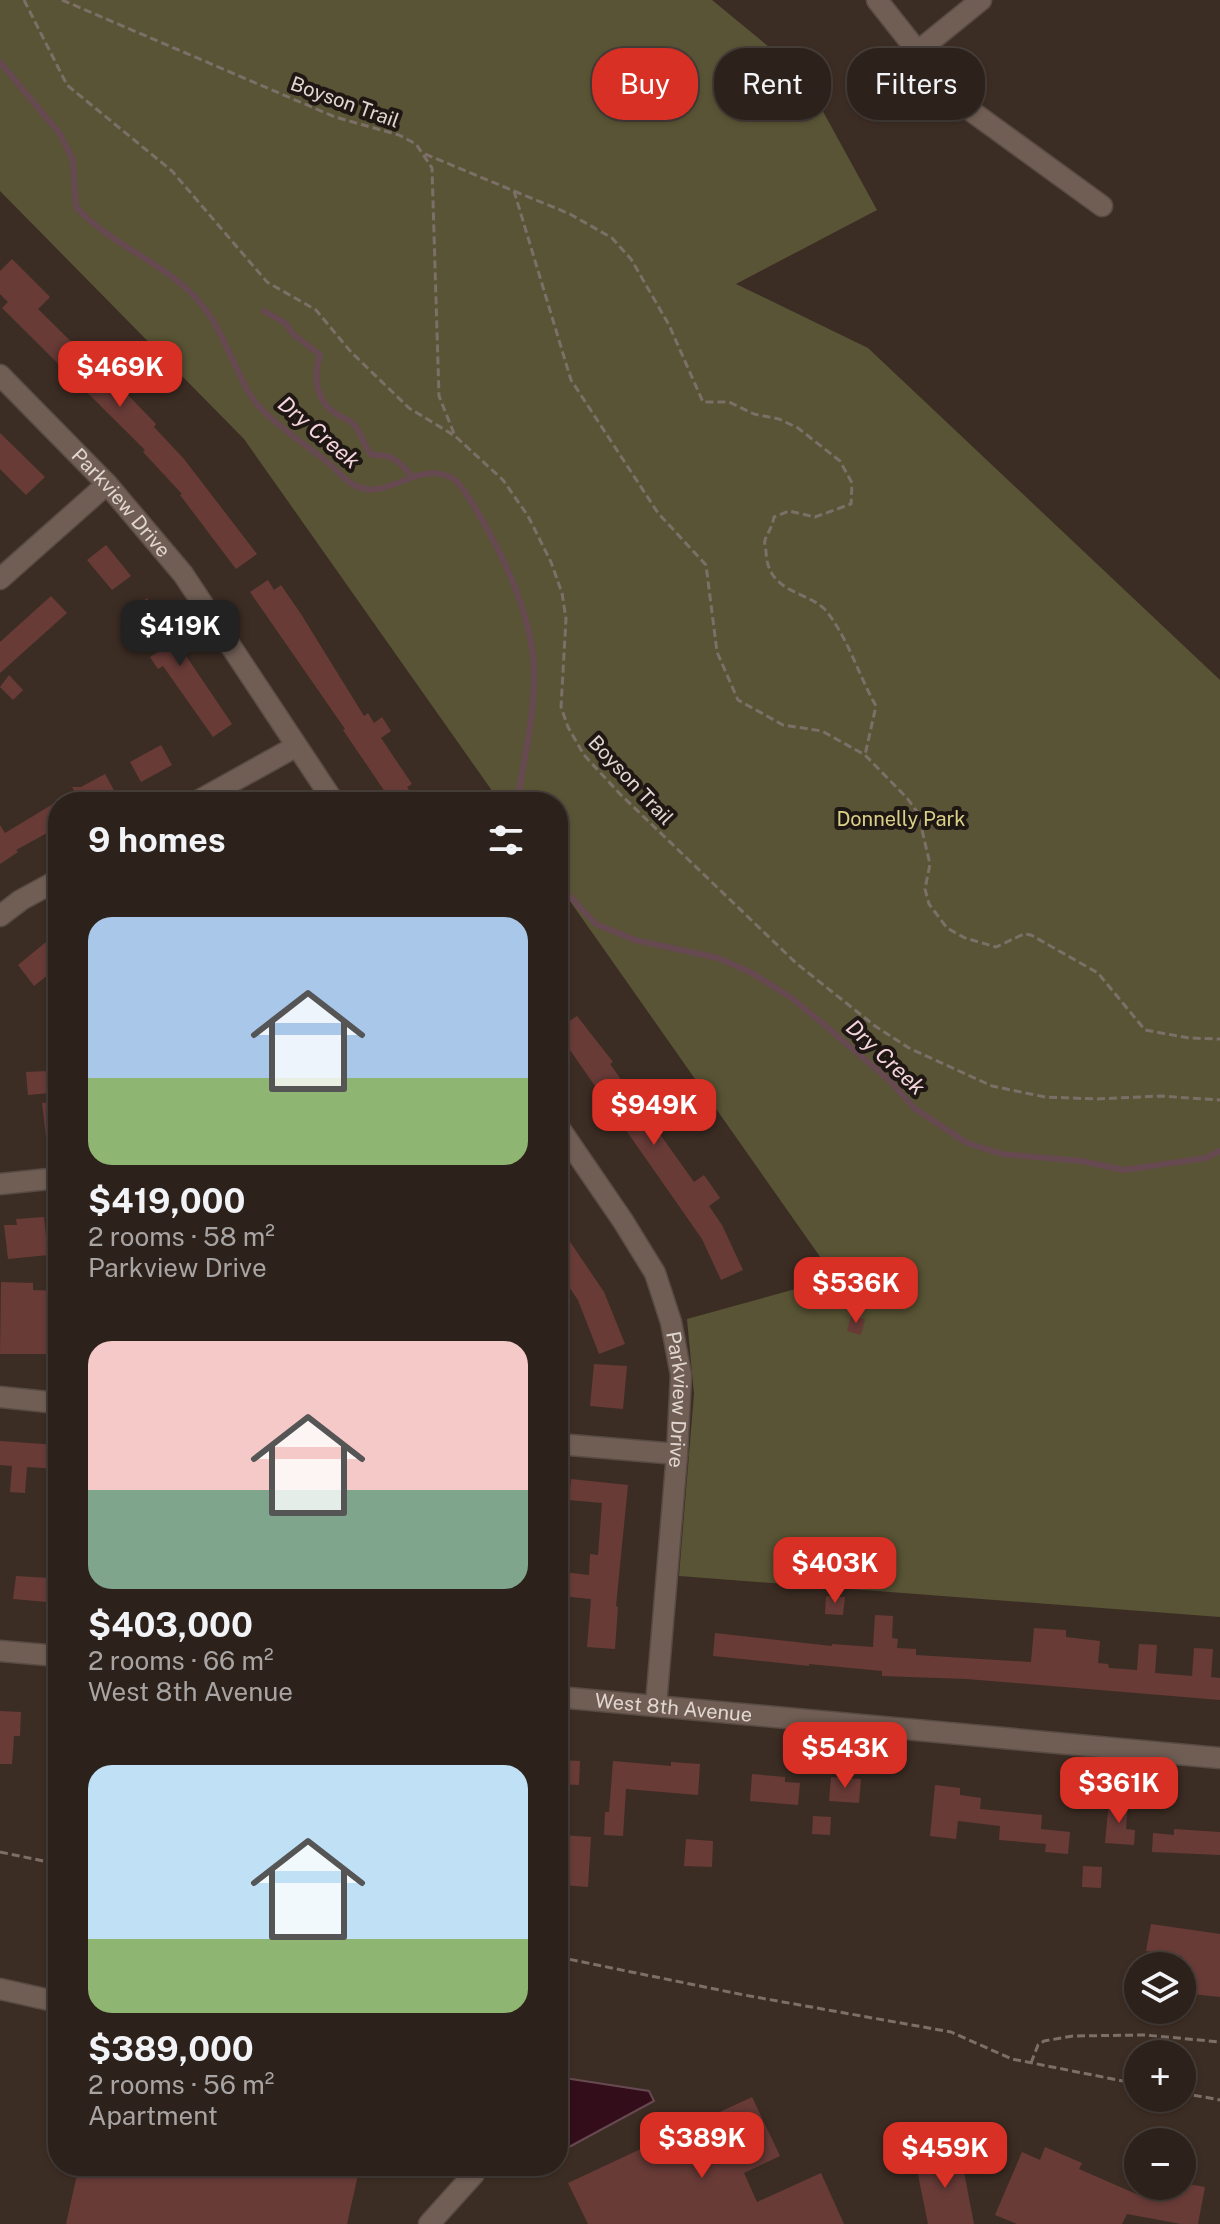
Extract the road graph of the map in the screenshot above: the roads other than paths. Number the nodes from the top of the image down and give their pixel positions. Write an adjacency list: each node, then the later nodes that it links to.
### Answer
1 (877, 0): 3 (street)
2 (981, 0): 4 (street)
3 (914, 48)
4 (922, 48)
5 (984, 120): 6 (street)
6 (1102, 206)
7 (0, 375): 8 (street, Parkview Drive)
8 (107, 484): 9 (street); 10 (street, Parkview Drive)
9 (0, 579)
10 (295, 747): 11 (street); 12 (street, Parkview Drive)
11 (214, 792)
12 (327, 792)
13 (48, 885): 14 (street)
14 (0, 916)
15 (568, 1141): 21 (street, Parkview Drive)
16 (48, 1179): 17 (street)
17 (0, 1184)
18 (0, 1397): 19 (street)
19 (48, 1402)
20 (568, 1445): 21 (street)
21 (677, 1454): 25 (street, Parkview Drive)
22 (0, 1651): 23 (street)
23 (48, 1655)
24 (568, 1698): 25 (street, West 8th Avenue)
25 (656, 1705): 26 (street, West 8th Avenue)
26 (1220, 1758)
27 (0, 1989): 28 (street)
28 (48, 2000)
29 (472, 2176): 30 (street)
30 (429, 2224)

